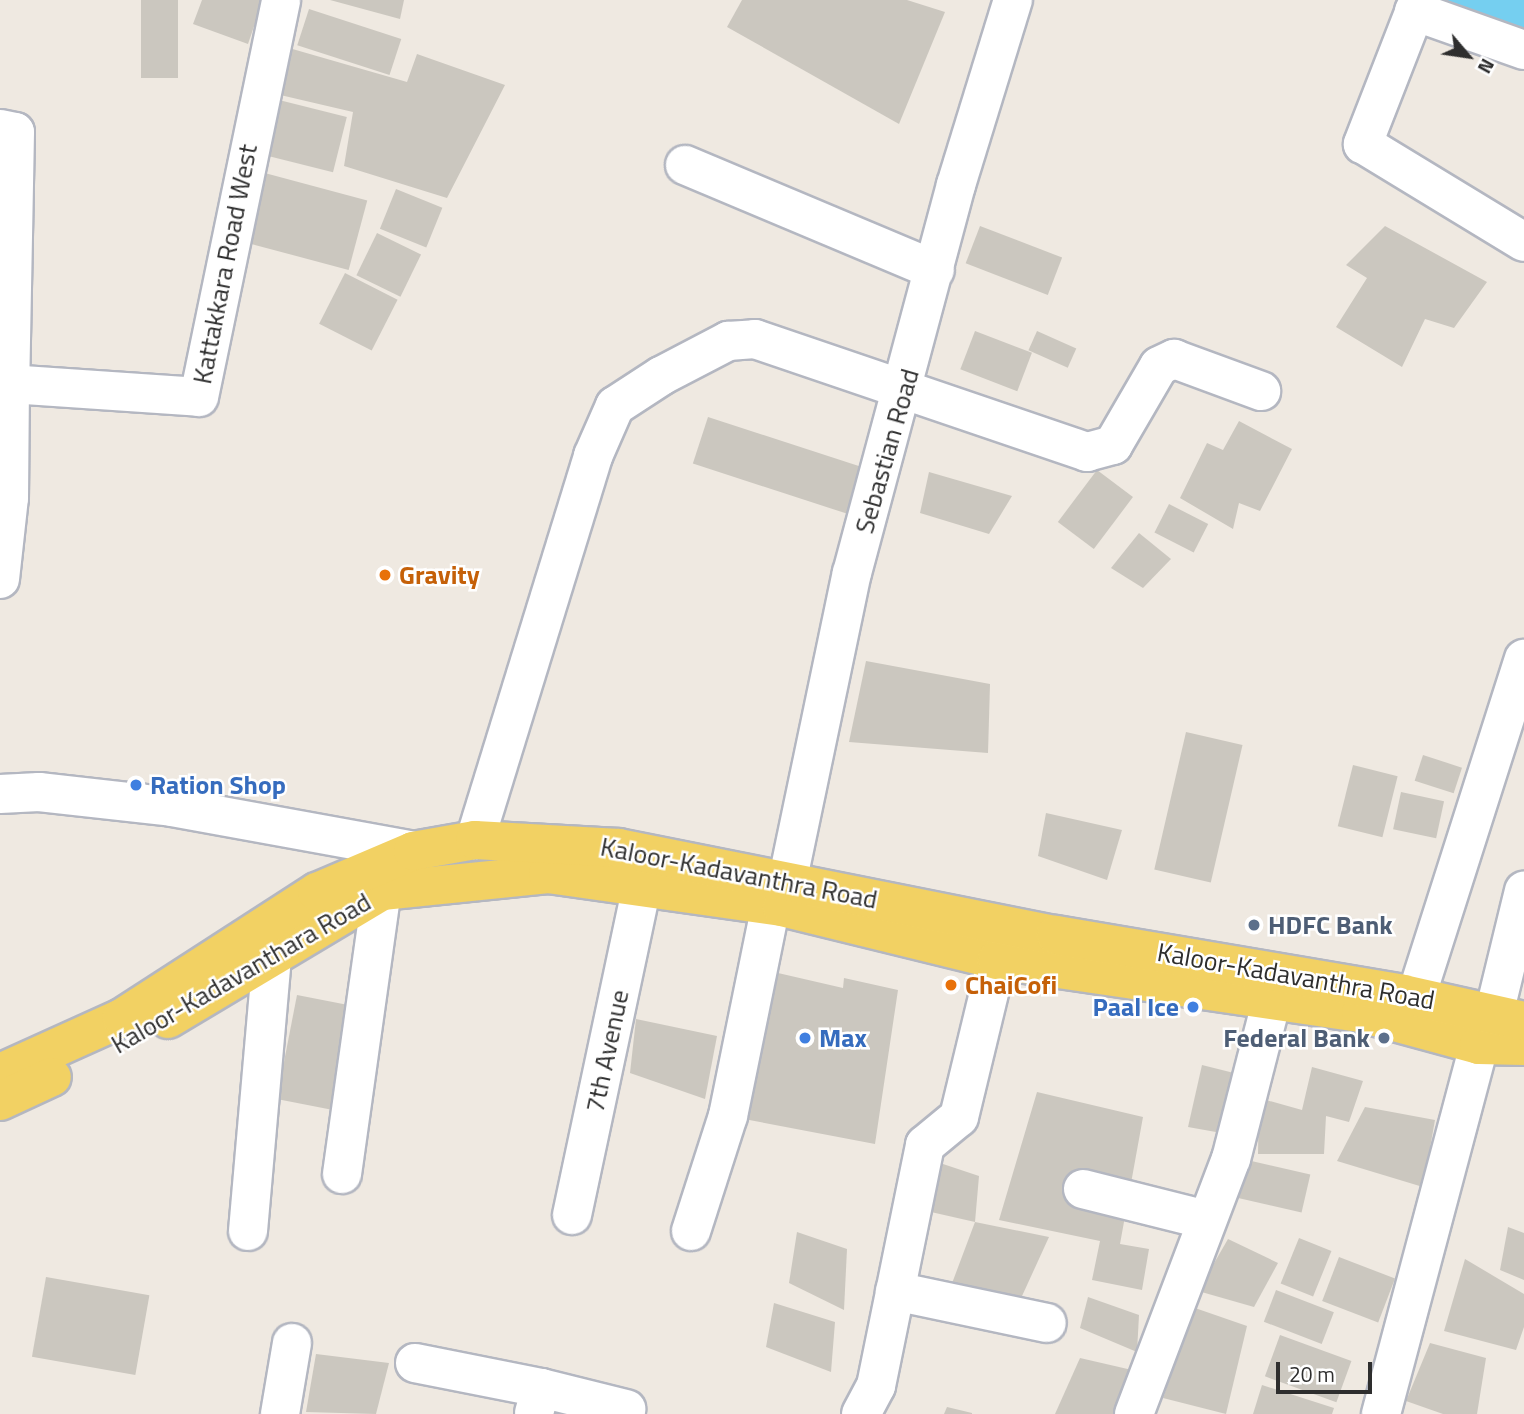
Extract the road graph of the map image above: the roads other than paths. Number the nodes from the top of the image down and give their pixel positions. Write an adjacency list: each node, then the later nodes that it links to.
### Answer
1 (281, 0): 9 (street, Kattakkara Road West)
2 (1013, 0): 8 (street, Sebastian Road)
3 (1417, 5): 4 (street); 7 (street)
4 (1524, 50)
5 (0, 129): 9 (street)
6 (685, 165): 8 (street)
7 (1524, 242)
8 (935, 270): 11 (street, Sebastian Road)
9 (10, 384): 12 (street)
10 (1261, 391): 11 (street)
11 (903, 394): 15 (street); 20 (street, Sebastian Road)
12 (0, 579)
13 (1524, 659): 23 (street)
14 (0, 794): 16 (street)
15 (475, 840): 16 (main road, Kaloor-Kadavanthra Road); 20 (main road, Kaloor-Kadavanthra Road)
16 (413, 851): 27 (main road, Kaloor-Kadavanthra Road)
17 (642, 887): 18 (main road, Kaloor-Kadavanthara Road); 20 (main road, Kaloor-Kadavanthara Road); 31 (street, 7th Avenue)
18 (382, 891): 21 (main road, Kaloor-Kadavanthara Road); 29 (street)
19 (1524, 891): 25 (street)
20 (780, 897): 22 (main road, Kaloor-Kadavanthara Road); 23 (main road, Kaloor-Kadavanthra Road); 34 (street, Sebastian Road)
21 (272, 959): 28 (main road, Kaloor-Kadavanthara Road); 33 (street)
22 (996, 960): 24 (main road, Kaloor-Kadavanthara Road); 35 (street)
23 (1416, 997): 25 (main road, Kaloor-Kadavanthra Road)
24 (1272, 999): 25 (main road, Kaloor-Kadavanthara Road); 32 (street)
25 (1499, 1027): 26 (main road, Kaloor-Kadavanthara Road); 44 (street)
26 (1524, 1046)
27 (0, 1073)
28 (0, 1101)
29 (342, 1174)
30 (1083, 1189): 32 (street)
31 (572, 1216)
32 (1206, 1220): 43 (street)
33 (248, 1231)
34 (691, 1231)
35 (895, 1291): 36 (street); 42 (street)
36 (1047, 1323)
37 (292, 1343): 41 (street)
38 (415, 1363): 39 (street)
39 (537, 1401): 40 (street)
40 (626, 1409)
41 (280, 1414)
42 (862, 1414)
43 (1134, 1414)
44 (1381, 1414)

